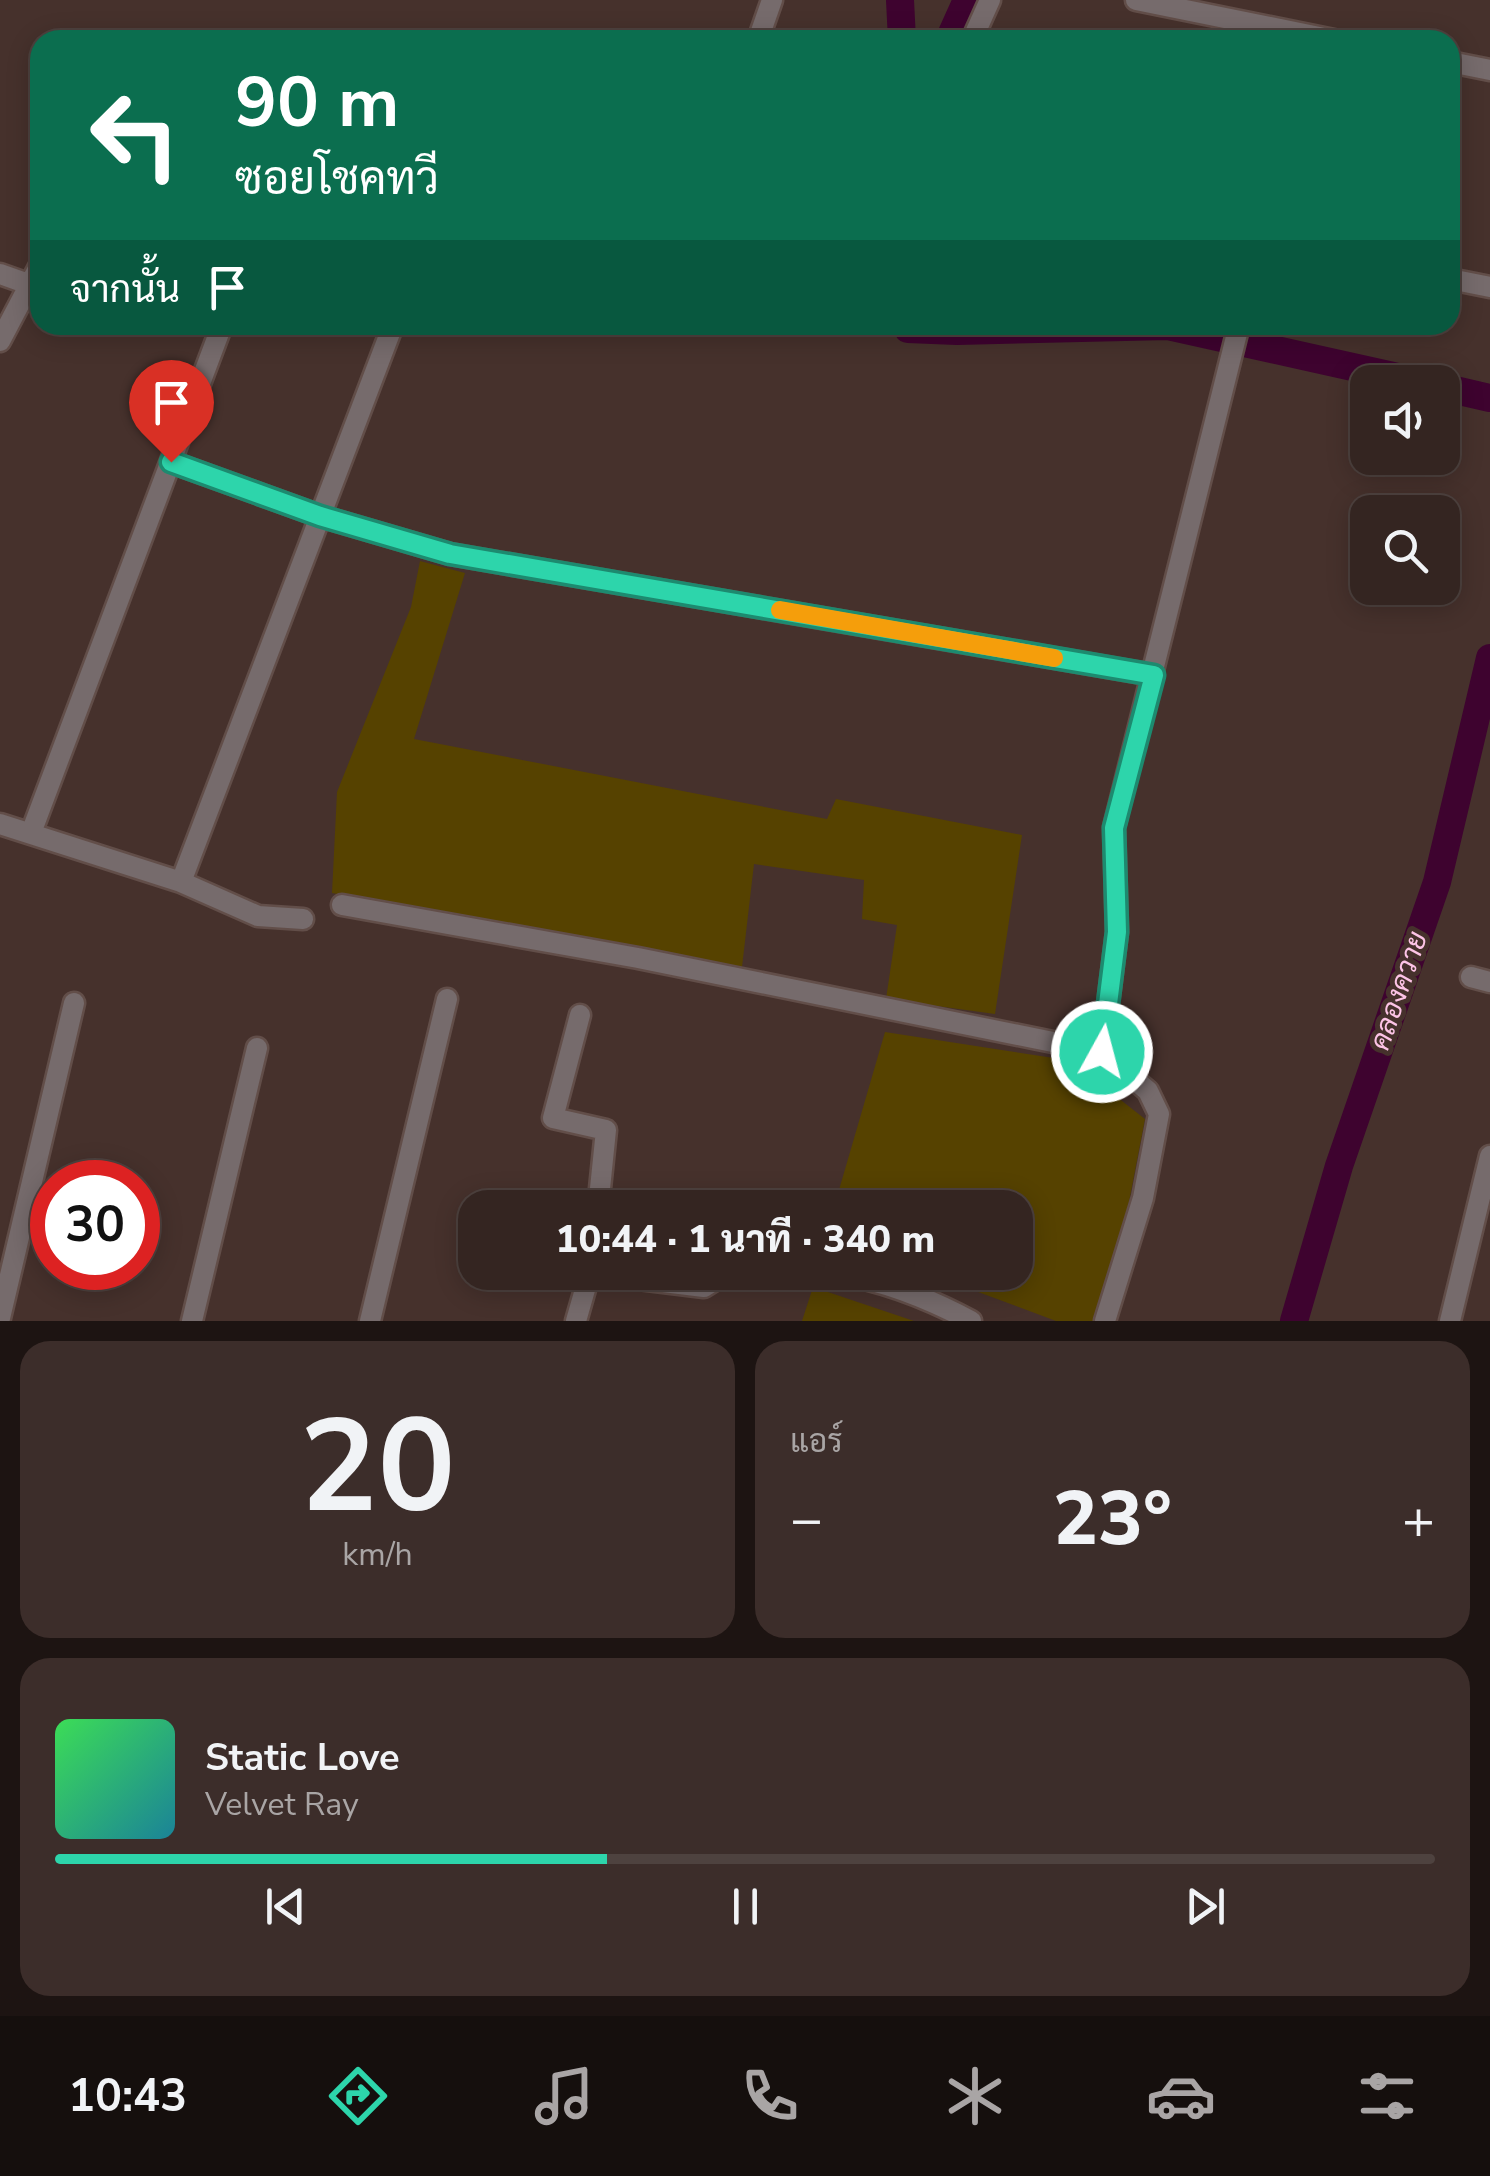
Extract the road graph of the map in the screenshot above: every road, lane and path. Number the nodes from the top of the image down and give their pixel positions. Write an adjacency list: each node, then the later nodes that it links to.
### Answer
1 (772, 0): 4 (street)
2 (990, 0): 5 (street)
3 (1136, 0): 6 (street)
4 (762, 30)
5 (976, 30)
6 (1274, 30)
7 (1460, 64): 8 (street)
8 (1490, 70)
9 (0, 274): 10 (street)
10 (30, 275)
11 (1460, 281): 13 (street)
12 (30, 286): 17 (street)
13 (1490, 287)
14 (218, 335): 18 (street)
15 (389, 335): 19 (street)
16 (1236, 335): 20 (street)
17 (0, 340)
18 (171, 462): 19 (street); 22 (street)
19 (320, 516): 20 (street); 23 (street)
20 (1154, 675): 30 (street)
21 (0, 824): 22 (street)
22 (31, 833): 23 (street)
23 (181, 882): 25 (street)
24 (342, 904): 30 (street)
25 (303, 920)
26 (447, 999): 37 (street)
27 (74, 1003): 35 (street)
28 (580, 1015): 32 (street)
29 (257, 1048): 36 (street)
30 (1102, 1052): 40 (street)
31 (1490, 1156): 41 (street)
32 (600, 1190)
33 (585, 1290): 38 (street)
34 (897, 1290): 39 (street)
35 (0, 1318)
36 (192, 1321)
37 (370, 1321)
38 (576, 1321)
39 (971, 1321)
40 (1106, 1321)
41 (1450, 1321)

